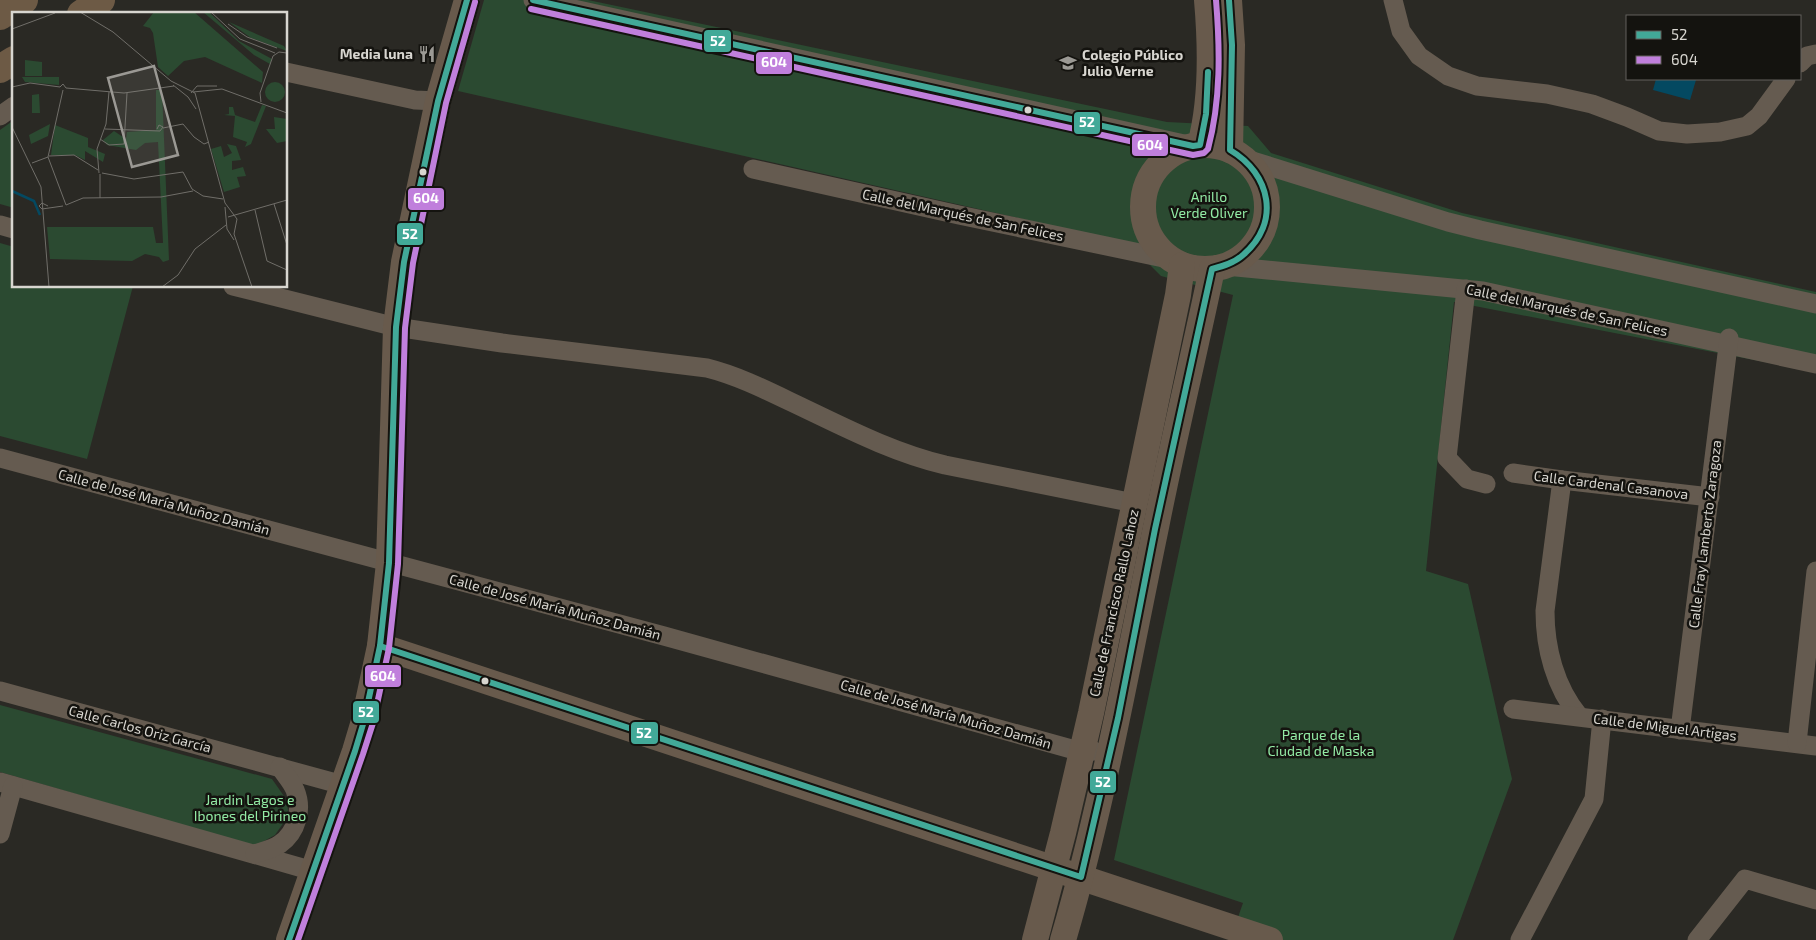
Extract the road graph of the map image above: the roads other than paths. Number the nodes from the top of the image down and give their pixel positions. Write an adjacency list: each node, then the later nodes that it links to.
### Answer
1 (24, 0): 9 (highway)
2 (101, 0): 8 (highway)
3 (467, 0): 16 (street)
4 (533, 0): 19 (street)
5 (1207, 0): 19 (street)
6 (1229, 0): 20 (street)
7 (1392, 0): 15 (street)
8 (84, 12)
9 (0, 16)
10 (1816, 54): 12 (street)
11 (12, 61): 13 (highway)
12 (1801, 62)
13 (0, 69)
14 (288, 72): 16 (street)
15 (1785, 80)
16 (438, 102): 27 (street)
17 (12, 107): 18 (street)
18 (0, 116)
19 (1197, 146): 20 (street); 22 (street)
20 (1236, 154): 23 (street); 26 (street)
21 (753, 169): 22 (street, Calle del Marqués de San Felices)
22 (1178, 263): 23 (street); 35 (street, Calle de Francisco Rallo Lahoz)
23 (1219, 267): 25 (street, Calle del Marqués de San Felices); 46 (street, Calle de Francisco Rallo Lahoz)
24 (242, 288): 27 (street)
25 (1466, 289): 28 (street, Calle del Marqués de San Felices); 33 (street)
26 (1816, 304)
27 (396, 327): 35 (street); 36 (street)
28 (1729, 341): 29 (street, Calle del Marqués de San Felices); 34 (street, Calle Fray Lamberto Zaragoza)
29 (1816, 364)
30 (0, 458): 36 (street, Calle de José María Muñoz Damián)
31 (1513, 472): 32 (street, Calle Cardenal Casanova)
32 (1562, 480): 34 (street, Calle Cardenal Casanova); 41 (street)
33 (1486, 484)
34 (1710, 497): 43 (street, Calle Fray Lamberto Zaragoza)
35 (1134, 503): 47 (street, Calle de Francisco Rallo Lahoz)
36 (390, 563): 38 (street); 47 (street, Calle de José María Muñoz Damián)
37 (1816, 571): 44 (street)
38 (380, 646): 50 (street); 53 (street)
39 (0, 691): 48 (street, Calle Carlos Oriz García)
40 (1513, 709): 41 (street, Calle de Miguel Artigas)
41 (1579, 716): 42 (street, Calle de Miguel Artigas)
42 (1602, 719): 43 (street, Calle de Miguel Artigas); 62 (street)
43 (1680, 730): 44 (street, Calle de Miguel Artigas)
44 (1796, 743): 45 (street, Calle de Miguel Artigas)
45 (1816, 746)
46 (1111, 749): 47 (street, Calle de José María Muñoz Damián); 55 (street, Calle de Francisco Rallo Lahoz)
47 (1082, 752): 53 (street, Calle de Francisco Rallo Lahoz)
48 (280, 767): 50 (street, Calle Carlos Oriz García); 52 (street)
49 (7, 784): 51 (street); 52 (street)
50 (343, 784): 54 (street)
51 (0, 834)
52 (254, 854): 54 (street)
53 (1054, 869): 55 (street); 59 (street, Calle de Francisco Rallo Lahoz)
54 (313, 871): 58 (street)
55 (1081, 877): 60 (street, Calle de Francisco Rallo Lahoz); 61 (street)
56 (1816, 900): 57 (street)
57 (1701, 939)
58 (289, 940)
59 (1035, 940)
60 (1063, 940)
61 (1270, 940)
62 (1520, 940)

